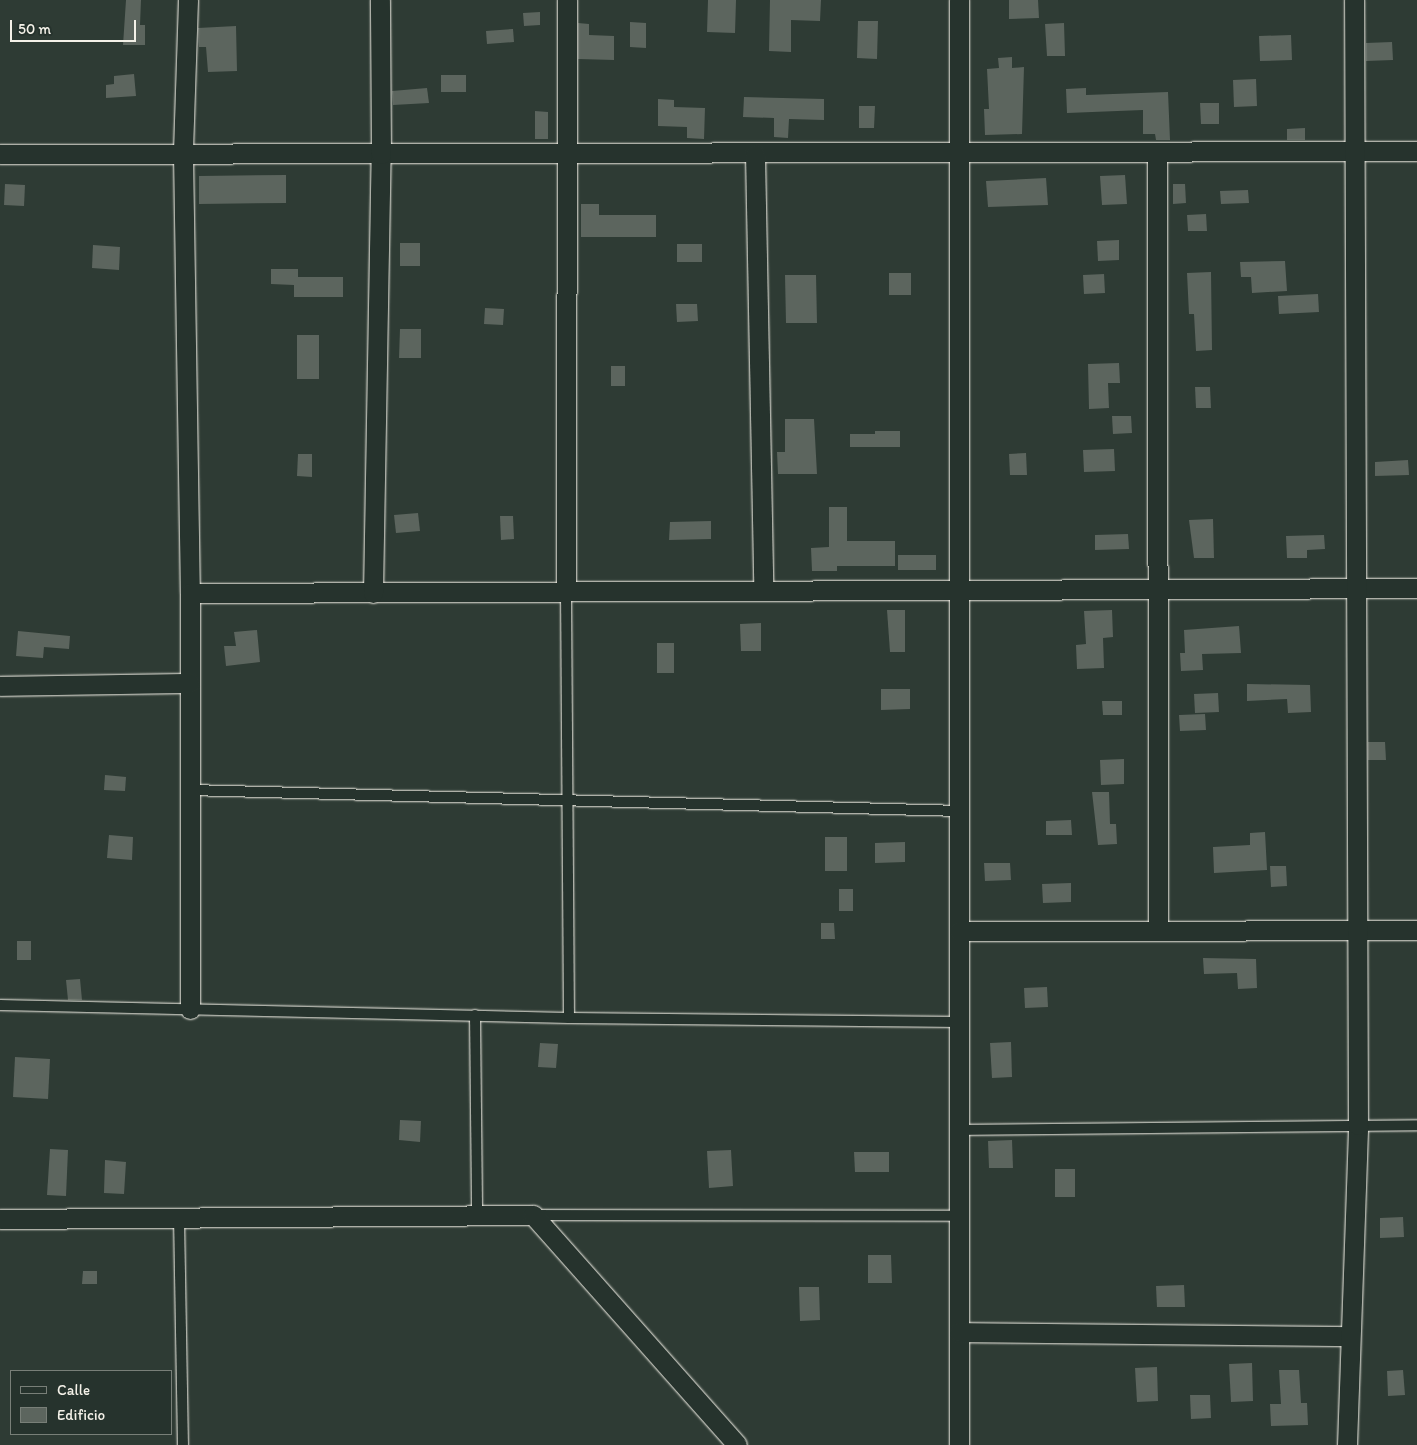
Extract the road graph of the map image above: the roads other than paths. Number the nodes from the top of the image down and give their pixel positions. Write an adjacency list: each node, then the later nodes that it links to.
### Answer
1 (188, 0): 11 (street)
2 (380, 0): 12 (street)
3 (567, 0): 13 (street)
4 (959, 0): 9 (street)
5 (1354, 0): 6 (street)
6 (1354, 151): 7 (street); 8 (street); 16 (street)
7 (1417, 151)
8 (1157, 152): 9 (street); 15 (street)
9 (960, 153): 14 (street); 18 (street)
10 (0, 154): 11 (street)
11 (183, 154): 12 (street); 21 (street)
12 (381, 154): 13 (street); 22 (street)
13 (567, 154): 14 (street); 20 (street)
14 (755, 154): 19 (street)
15 (1158, 588): 16 (street); 18 (street); 30 (street)
16 (1355, 588): 17 (street); 28 (street)
17 (1417, 588)
18 (960, 589): 19 (street); 27 (street)
19 (763, 590): 20 (street)
20 (566, 591): 22 (street); 26 (lane)
21 (190, 593): 22 (street); 23 (street)
22 (373, 593)
23 (190, 683): 24 (street); 25 (street)
24 (0, 686)
25 (190, 790): 26 (lane); 33 (street)
26 (566, 800): 27 (lane); 35 (lane)
27 (960, 810): 31 (street)
28 (1355, 930): 29 (street); 30 (street); 37 (street)
29 (1417, 930)
30 (1158, 931): 31 (street)
31 (959, 932): 36 (street)
32 (0, 1005): 33 (lane)
33 (190, 1009): 34 (lane)
34 (474, 1016): 35 (lane); 41 (lane)
35 (569, 1018): 36 (lane)
36 (959, 1022): 39 (street)
37 (1358, 1125): 38 (lane); 39 (lane); 46 (street)
38 (1417, 1125)
39 (959, 1130): 42 (street)
40 (533, 1215): 41 (street); 42 (lane); 48 (street)
41 (477, 1216): 43 (street)
42 (959, 1216): 45 (street)
43 (179, 1217): 44 (street); 47 (lane)
44 (0, 1218)
45 (959, 1332): 46 (street); 49 (street)
46 (1349, 1336): 50 (street)
47 (183, 1445)
48 (737, 1445)
49 (959, 1445)
50 (1347, 1445)

